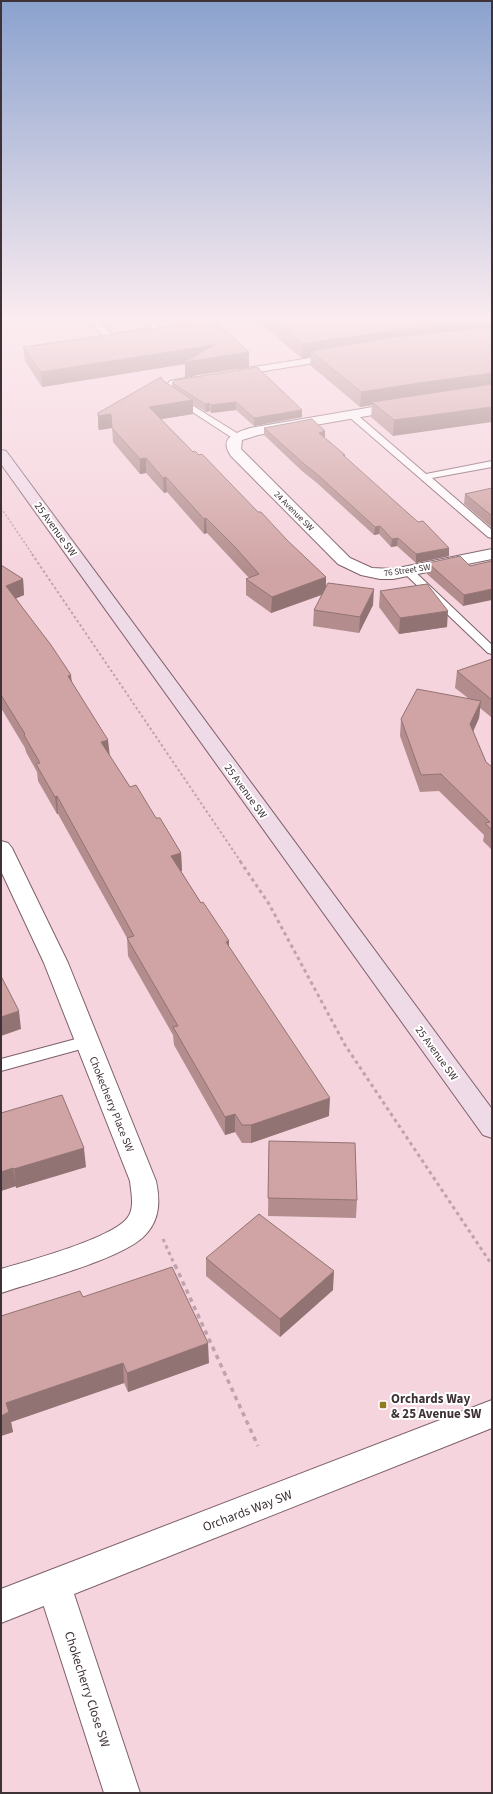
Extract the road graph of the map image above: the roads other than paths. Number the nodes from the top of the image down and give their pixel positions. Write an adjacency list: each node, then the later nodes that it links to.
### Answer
1 (182, 403): 4 (lane)
2 (418, 403): 3 (street)
3 (352, 414): 4 (street); 7 (lane)
4 (237, 437): 11 (street, 24 Avenue SW)
5 (1, 454): 16 (main road, 25 Avenue SW)
6 (492, 464): 7 (lane)
7 (424, 477): 8 (lane)
8 (492, 535)
9 (492, 554): 10 (street, 76 Street SW)
10 (408, 571): 11 (street, 76 Street SW); 12 (lane)
11 (370, 573)
12 (492, 651)
13 (1, 848): 14 (street, Chokecherry Place SW)
14 (87, 1042): 15 (lane); 17 (street, Chokecherry Place SW)
15 (1, 1065)
16 (492, 1128)
17 (1, 1281)
18 (492, 1414): 19 (street, Orchards Way SW)
19 (54, 1585): 20 (street, Orchards Way SW); 21 (street, Chokecherry Close SW)
20 (1, 1606)
21 (122, 1793)

